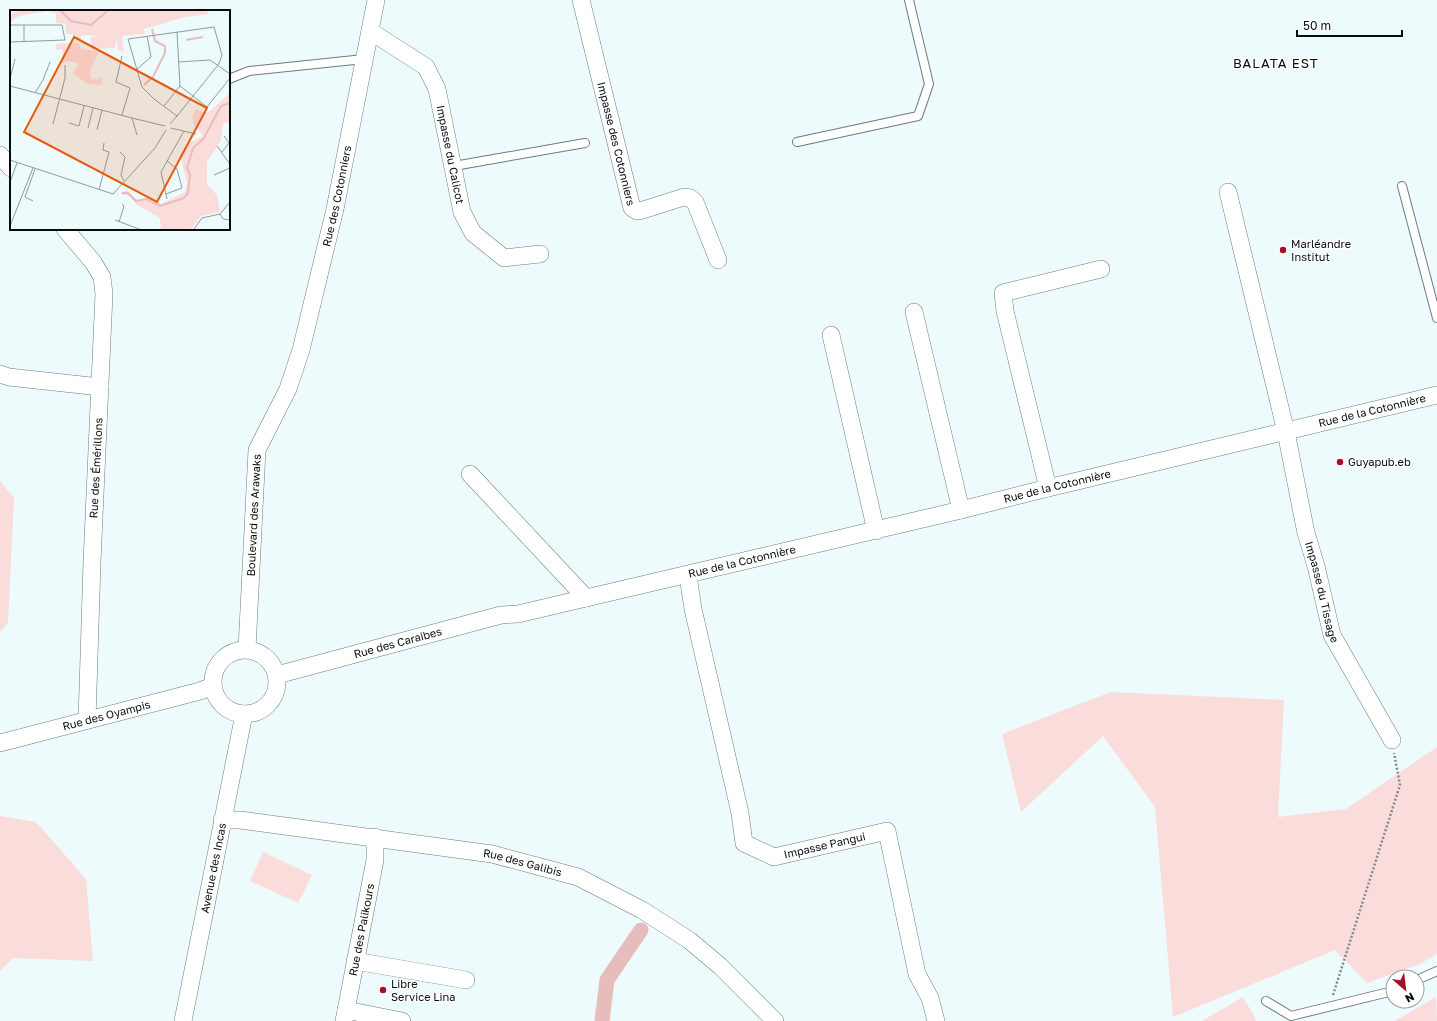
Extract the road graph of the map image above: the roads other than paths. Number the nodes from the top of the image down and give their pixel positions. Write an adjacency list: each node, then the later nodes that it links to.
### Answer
1 (376, 0): 4 (street, Rue des Cotonniers)
2 (581, 0): 16 (street, Impasse des Cotonniers)
3 (909, 0): 7 (lane)
4 (370, 31): 5 (street, Rue des Cotonniers); 10 (street, Impasse du Calicot)
5 (364, 59): 6 (lane); 23 (street, Rue des Cotonniers)
6 (230, 79)
7 (797, 142)
8 (585, 143): 10 (lane)
9 (0, 155): 11 (street)
10 (454, 166): 15 (street, Impasse du Calicot)
11 (10, 167)
12 (1402, 186): 19 (lane)
13 (1228, 192): 25 (street, Impasse du Tissage)
14 (66, 230): 22 (street, Rue des Émérillons)
15 (540, 254)
16 (718, 260)
17 (1101, 269): 27 (street)
18 (914, 312): 28 (street)
19 (1437, 318)
20 (831, 334): 29 (street)
21 (0, 374): 22 (street)
22 (100, 387): 36 (street, Rue des Émérillons)
23 (288, 389): 32 (street, Boulevard des Arawaks)
24 (1437, 395): 25 (street, Rue de la Cotonnière)
25 (1286, 432): 27 (street, Rue de la Cotonnière); 37 (street, Impasse du Tissage)
26 (470, 474): 31 (street)
27 (1048, 488): 28 (street, Rue de la Cotonnière)
28 (961, 510): 29 (street, Rue de la Cotonnière)
29 (876, 531): 30 (street, Rue de la Cotonnière)
30 (682, 577): 31 (street, Rue de la Cotonnière); 51 (street, Impasse Pangui)
31 (586, 598): 33 (street, Rue des Caraibes)
32 (247, 649): 33 (street); 34 (street)
33 (277, 675): 35 (street)
34 (213, 686): 35 (street); 36 (street, Rue des Oyampis)
35 (244, 714): 39 (street, Avenue des Incas)
36 (87, 720): 38 (street, Rue des Oyampis)
37 (1392, 740)
38 (0, 743)
39 (222, 820): 40 (street, Rue des Galibis); 49 (street, Avenue des Incas)
40 (375, 837): 41 (street, Rue des Palikours); 48 (street, Rue des Galibis)
41 (355, 961): 44 (street); 47 (street, Rue des Palikours)
42 (1437, 970): 43 (lane)
43 (1425, 976)
44 (466, 980)
45 (1385, 993): 46 (lane)
46 (1266, 1001)
47 (345, 1016): 50 (street)
48 (772, 1019)
49 (184, 1021)
50 (402, 1021)
51 (936, 1021)

